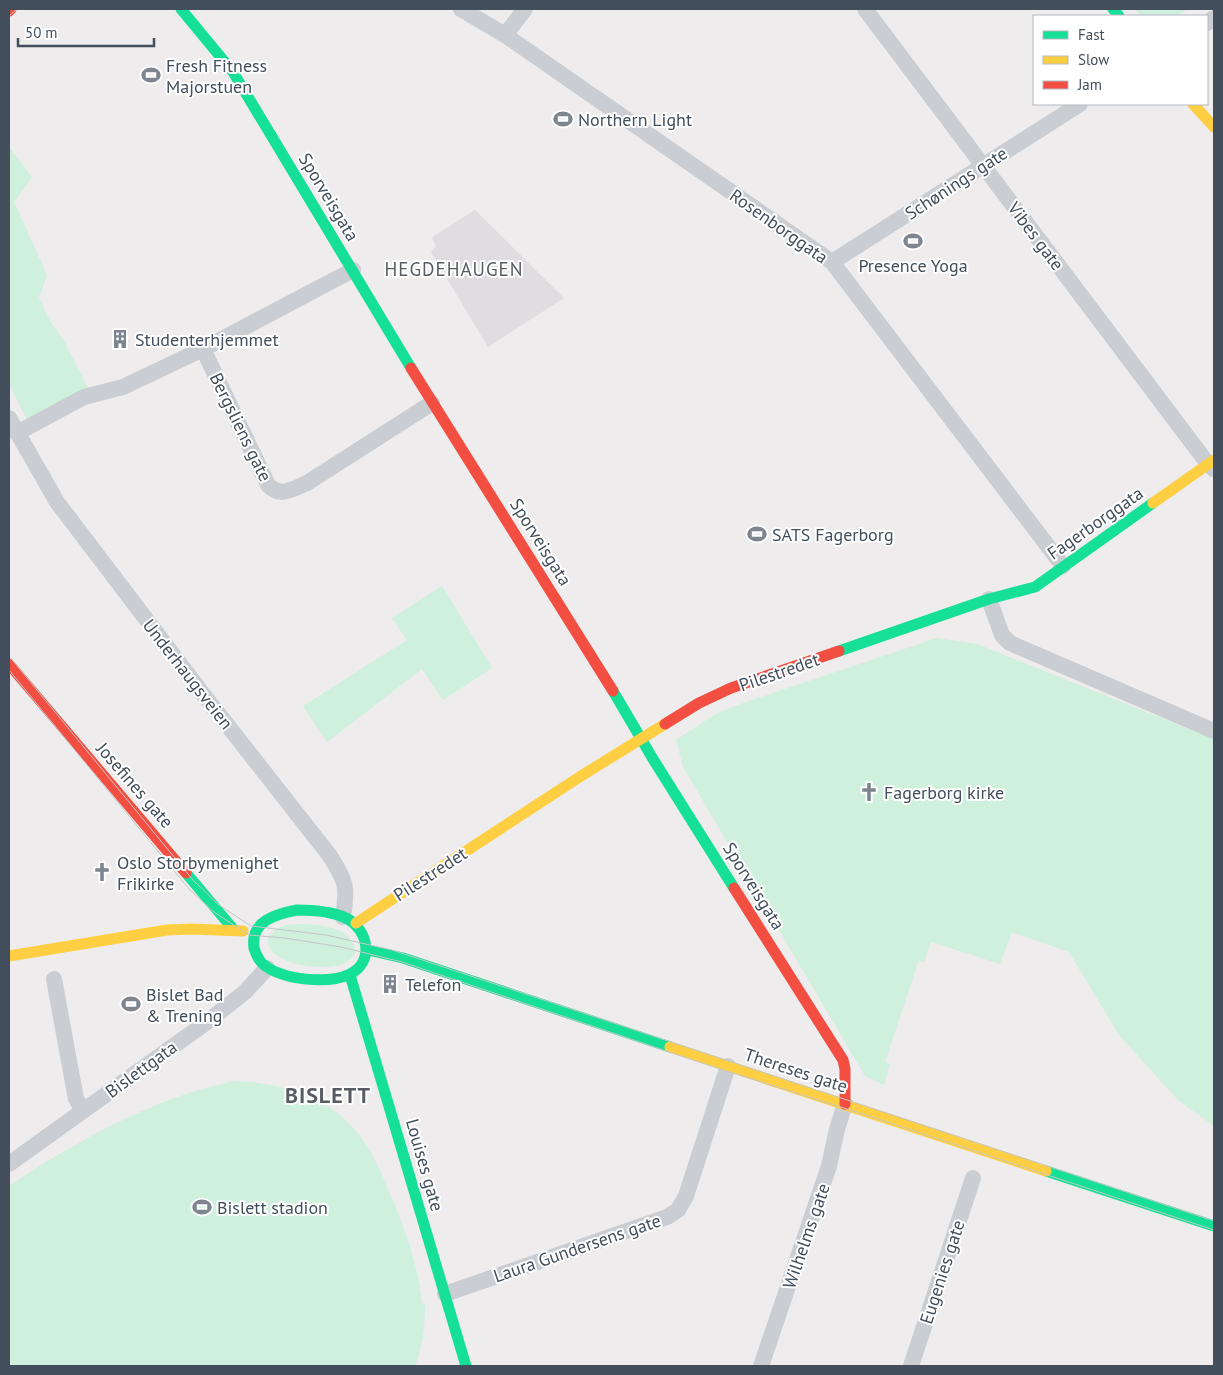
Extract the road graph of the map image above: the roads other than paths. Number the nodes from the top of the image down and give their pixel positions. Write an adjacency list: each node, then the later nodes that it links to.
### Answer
1 (181, 9): 11 (street, Sporveisgata)
2 (461, 9): 5 (street, Rosenborggata)
3 (525, 9): 5 (street)
4 (865, 9): 9 (street, Vibes gate)
5 (504, 35): 10 (street, Rosenborggata)
6 (1078, 105): 9 (street, Schønings gate)
7 (1194, 105): 8 (street)
8 (1214, 127)
9 (983, 166): 10 (street, Schønings gate); 16 (street, Vibes gate)
10 (832, 262): 17 (street, Rosenborggata)
11 (353, 270): 12 (street); 13 (street, Sporveisgata)
12 (203, 349): 13 (street, Bergsliens gate); 15 (street)
13 (432, 403): 21 (street, Sporveisgata)
14 (9, 418): 15 (street, Underhaugsveien)
15 (17, 433): 22 (street, Underhaugsveien)
16 (1212, 464): 17 (street, Fagerborggata)
17 (1063, 566): 18 (street, Fagerborggata)
18 (989, 599): 20 (street); 21 (street, Pilestredet)
19 (9, 664): 23 (street, Josefines gate)
20 (1214, 731)
21 (643, 738): 22 (street, Pilestredet); 31 (street, Sporveisgata)
22 (349, 920): 24 (street); 25 (street)
23 (234, 930): 24 (street); 26 (street)
24 (255, 932): 27 (street)
25 (368, 950): 28 (street); 30 (street, Thereses gate)
26 (9, 956)
27 (268, 968): 28 (street); 32 (street, Bislettgata)
28 (350, 974): 36 (street, Louises gate)
29 (54, 979): 32 (street)
30 (728, 1066): 31 (street, Thereses gate); 36 (street, Laura Gundersens gate)
31 (844, 1104): 35 (street, Thereses gate); 38 (street, Wilhelms gate)
32 (84, 1110): 33 (street, Bislettgata)
33 (9, 1164)
34 (973, 1178): 39 (street, Eugenies gate)
35 (1214, 1226)
36 (445, 1294): 37 (street, Louises gate)
37 (466, 1366)
38 (762, 1366)
39 (911, 1366)

